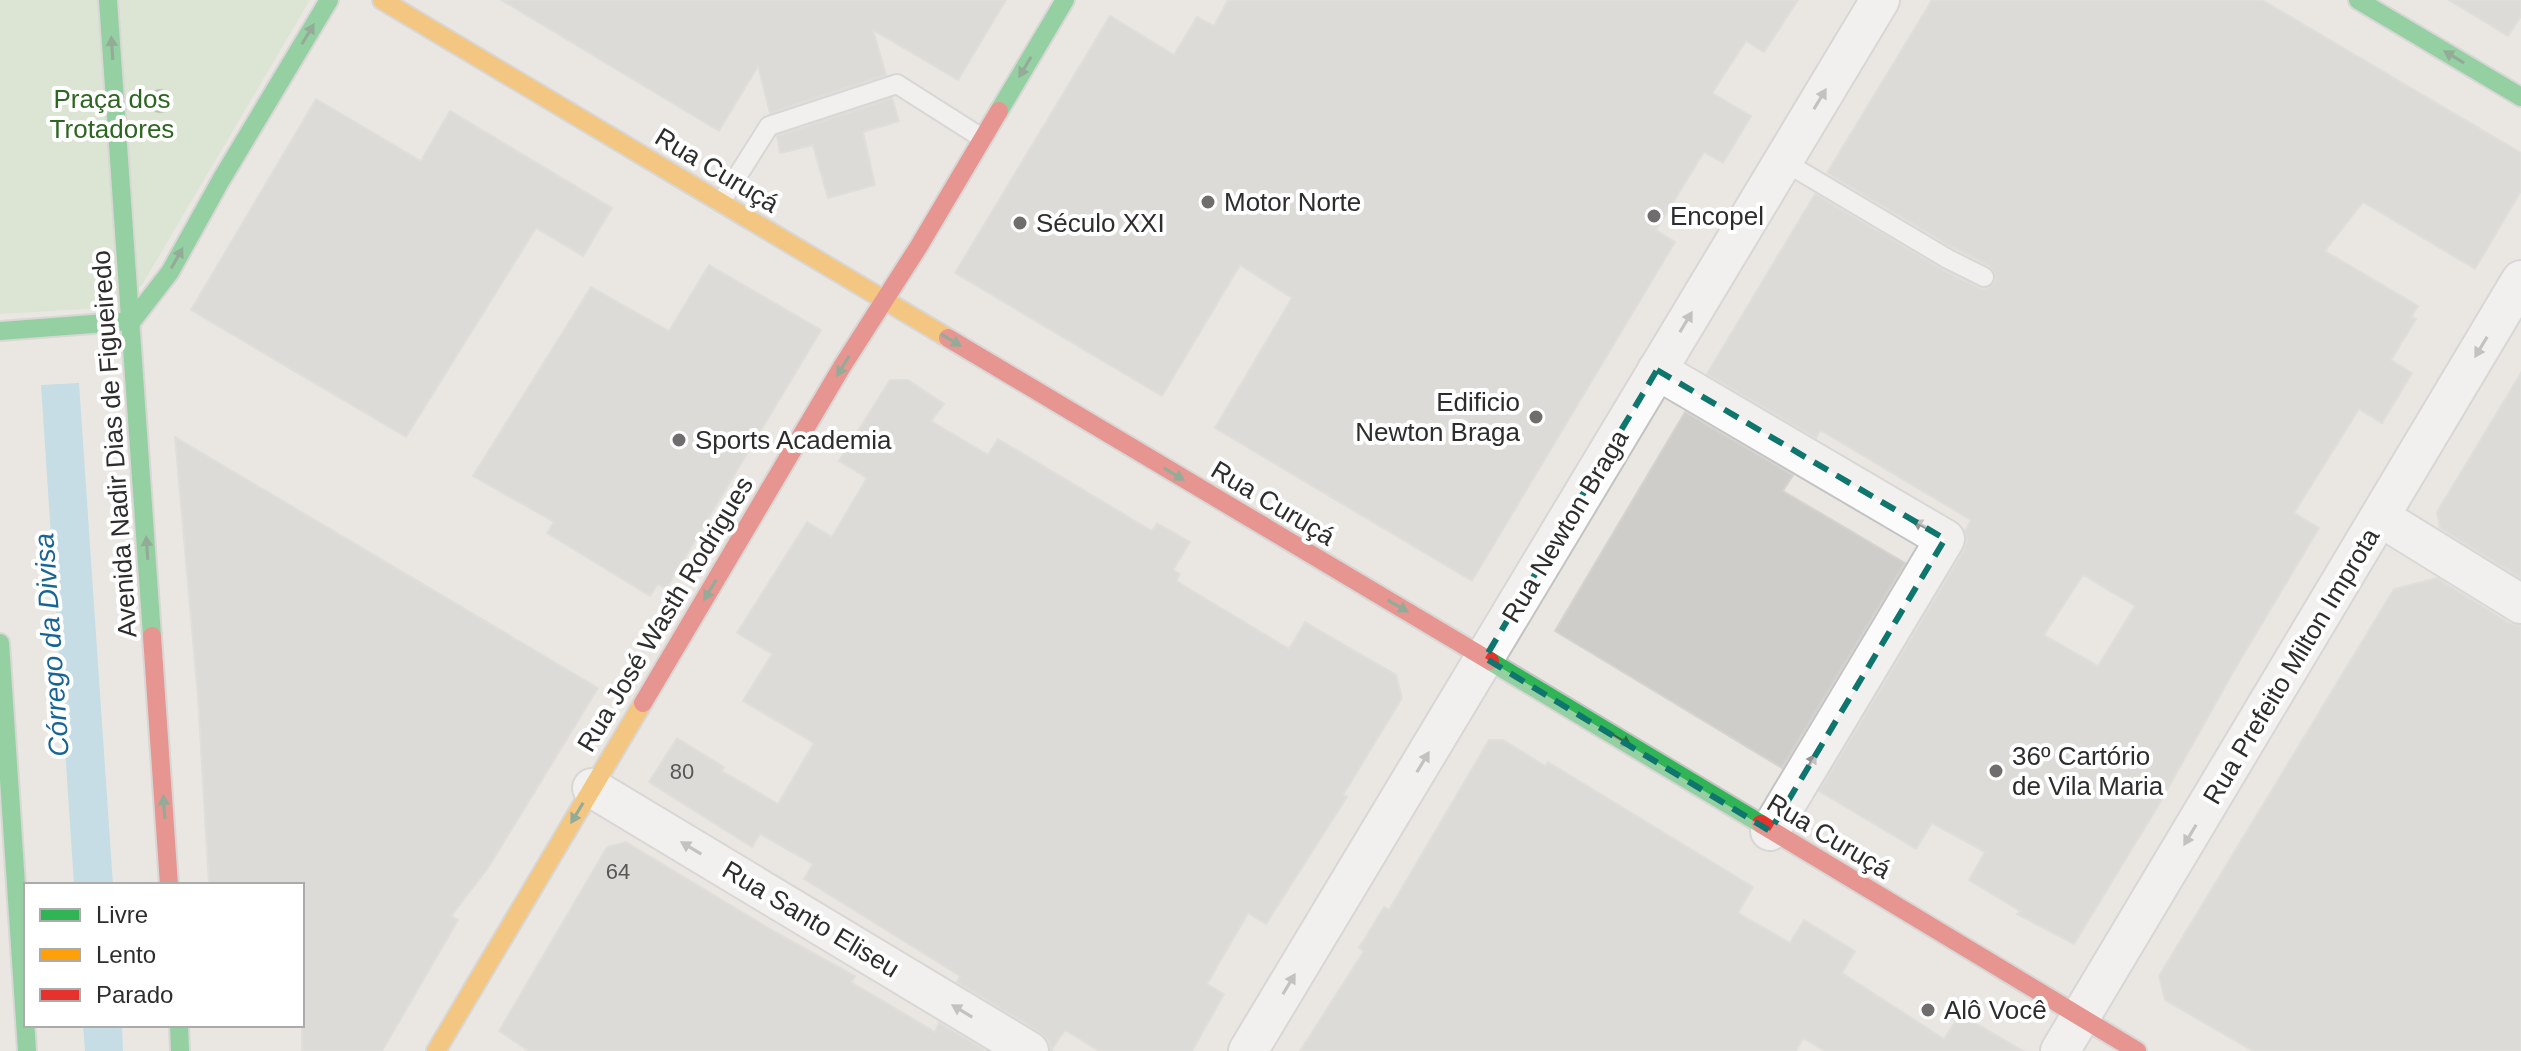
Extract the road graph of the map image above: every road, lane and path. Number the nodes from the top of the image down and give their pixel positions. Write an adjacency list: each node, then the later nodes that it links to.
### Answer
1 (108, 0): 14 (main road, Avenida Nadir Dias de Figueiredo, one-way to 1)
2 (329, 0): 14 (main road, one-way to 2)
3 (382, 0): 10 (main road, Rua Curuçá)
4 (1065, 0): 8 (main road, Rua José Wasth Rodrigues, one-way to 8)
5 (1879, 0): 9 (street, Rua Newton Braga, one-way to 5)
6 (2358, 0): 7 (main road, one-way to 6)
7 (2521, 97)
8 (982, 138): 10 (lane); 13 (main road, Rua José Wasth Rodrigues)
9 (1783, 161): 11 (lane); 16 (street, Rua Newton Braga, one-way to 9)
10 (721, 203): 13 (main road, Rua Curuçá)
11 (1984, 277)
12 (2521, 280): 17 (street, Rua Prefeito Milton Improta, one-way to 17)
13 (884, 300): 20 (main road, Rua Curuçá, one-way to 20); 21 (main road, Rua José Wasth Rodrigues, one-way to 21)
14 (132, 321): 15 (main road); 23 (main road, Avenida Nadir Dias de Figueiredo, one-way to 14)
15 (0, 331)
16 (1657, 370): 20 (street, Rua Newton Braga); 22 (street, one-way to 16)
17 (2380, 517): 18 (street); 25 (street, Rua Prefeito Milton Improta, one-way to 25)
18 (2521, 604)
19 (0, 643): 24 (main road)
20 (1485, 658): 22 (main road, Rua Curuçá, one-way to 22); 32 (street, Rua Newton Braga, one-way to 20)
21 (592, 788): 30 (main road, Rua José Wasth Rodrigues, one-way to 30); 31 (street, Rua Santo Eliseu, one-way to 21)
22 (1770, 831): 25 (main road, Rua Curuçá)
23 (169, 883)
24 (24, 1006)
25 (2079, 1017): 33 (street, Rua Prefeito Milton Improta); 34 (main road, Rua Curuçá)
26 (25, 1027): 28 (main road)
27 (179, 1027): 29 (main road)
28 (27, 1051)
29 (180, 1051)
30 (436, 1051)
31 (1029, 1051)
32 (1248, 1051)
33 (2060, 1051)
34 (2137, 1051)

